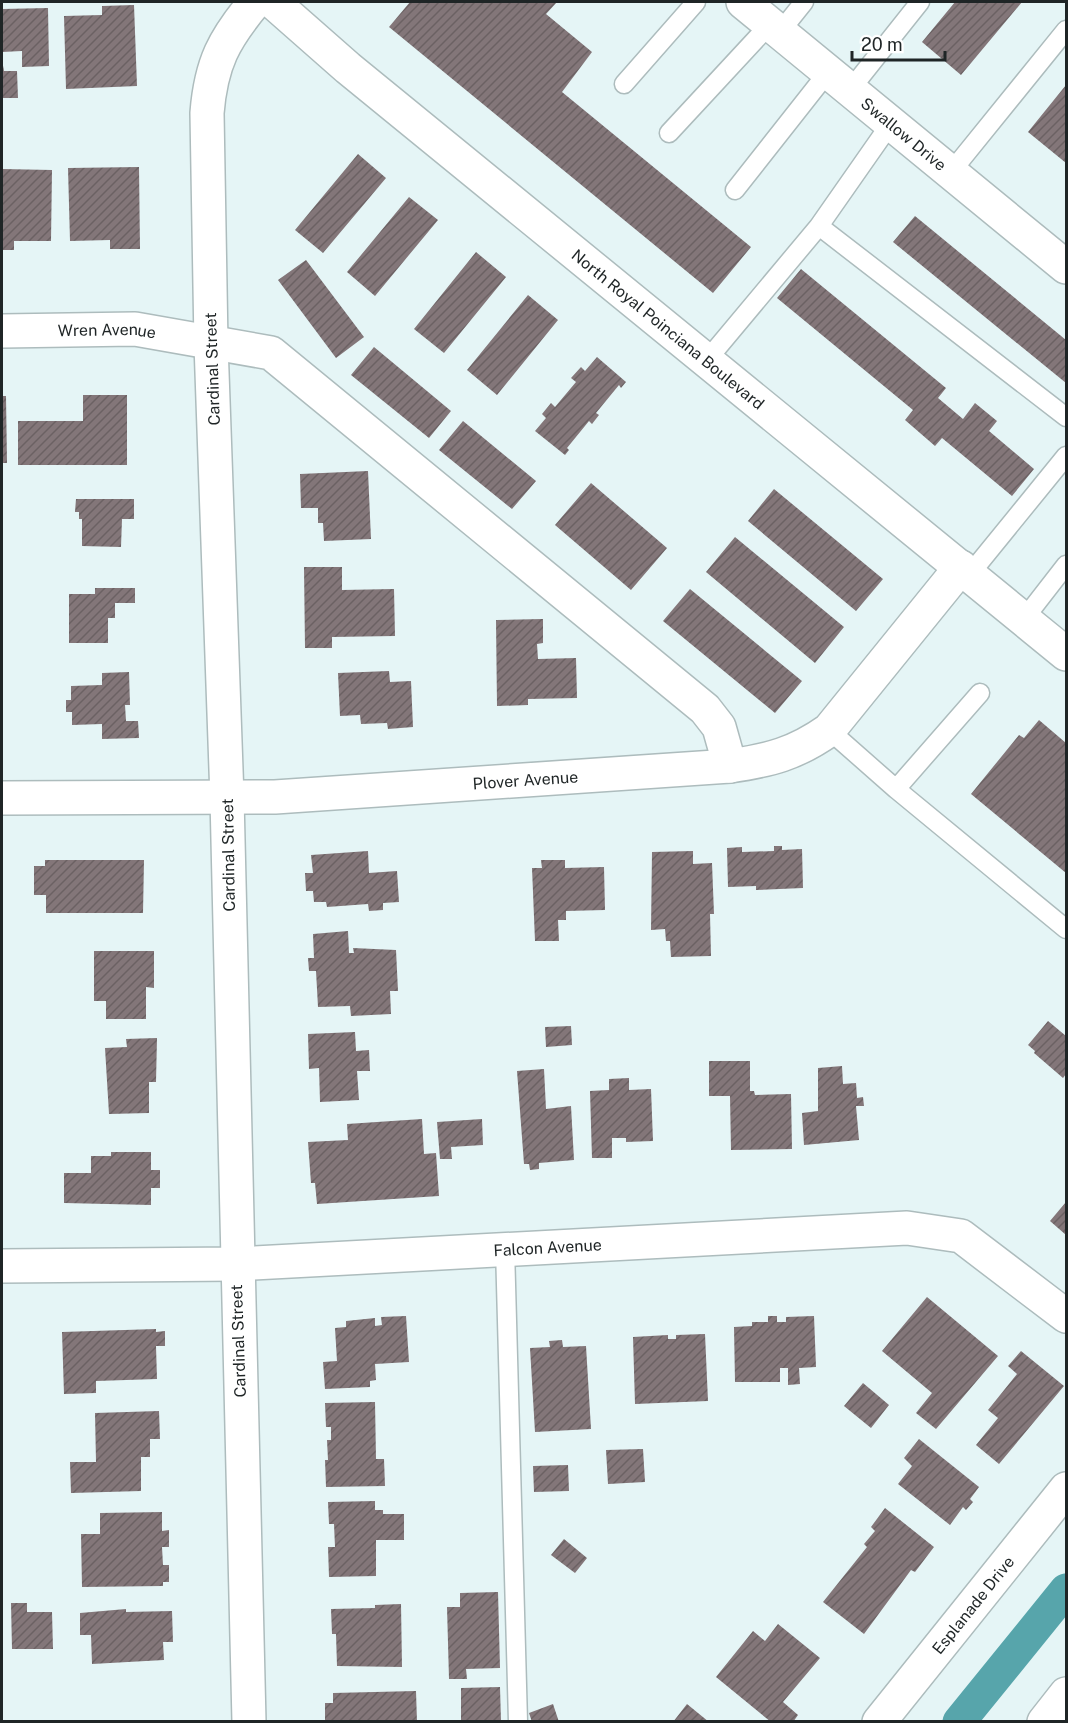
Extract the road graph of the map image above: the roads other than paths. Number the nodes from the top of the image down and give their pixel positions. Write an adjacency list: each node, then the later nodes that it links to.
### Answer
1 (255, 2): 18 (street, Cardinal Street)
2 (273, 2): 19 (street, North Royal Poinciana Boulevard)
3 (696, 2): 10 (lane)
4 (743, 2): 7 (street, Swallow Drive)
5 (804, 2): 7 (lane)
6 (920, 2): 9 (lane)
7 (775, 28): 9 (street, Swallow Drive); 12 (lane)
8 (1066, 30): 13 (lane)
9 (839, 81): 11 (street, Swallow Drive); 14 (lane)
10 (624, 84)
11 (891, 123): 13 (street, Swallow Drive); 15 (lane)
12 (669, 133)
13 (951, 172): 16 (street, Swallow Drive)
14 (735, 190)
15 (819, 226): 19 (lane); 20 (lane)
16 (1066, 267)
17 (2, 331): 18 (street, Wren Avenue)
18 (211, 344): 28 (street, Wren Avenue); 31 (street, Cardinal Street)
19 (707, 360): 23 (street, North Royal Poinciana Boulevard)
20 (1066, 417)
21 (1066, 456): 23 (lane)
22 (1066, 565): 24 (lane)
23 (966, 571): 24 (street, North Royal Poinciana Boulevard); 27 (street, Plover Avenue)
24 (1024, 619): 25 (street, North Royal Poinciana Boulevard)
25 (1066, 654)
26 (980, 693): 29 (lane)
27 (829, 730): 28 (street, Plover Avenue); 29 (lane)
28 (730, 766): 31 (street, Plover Avenue)
29 (896, 789): 32 (lane)
30 (2, 798): 31 (street, Plover Avenue)
31 (227, 798): 34 (street, Cardinal Street)
32 (1066, 929)
33 (505, 1248): 34 (street, Falcon Avenue); 36 (street, Falcon Avenue); 40 (lane)
34 (236, 1264): 35 (street, Falcon Avenue); 39 (street, Cardinal Street)
35 (2, 1266)
36 (1066, 1316)
37 (1066, 1489): 41 (street, Esplanade Drive)
38 (1066, 1694): 42 (street)
39 (249, 1722)
40 (518, 1722)
41 (879, 1722)
42 (1044, 1722)

